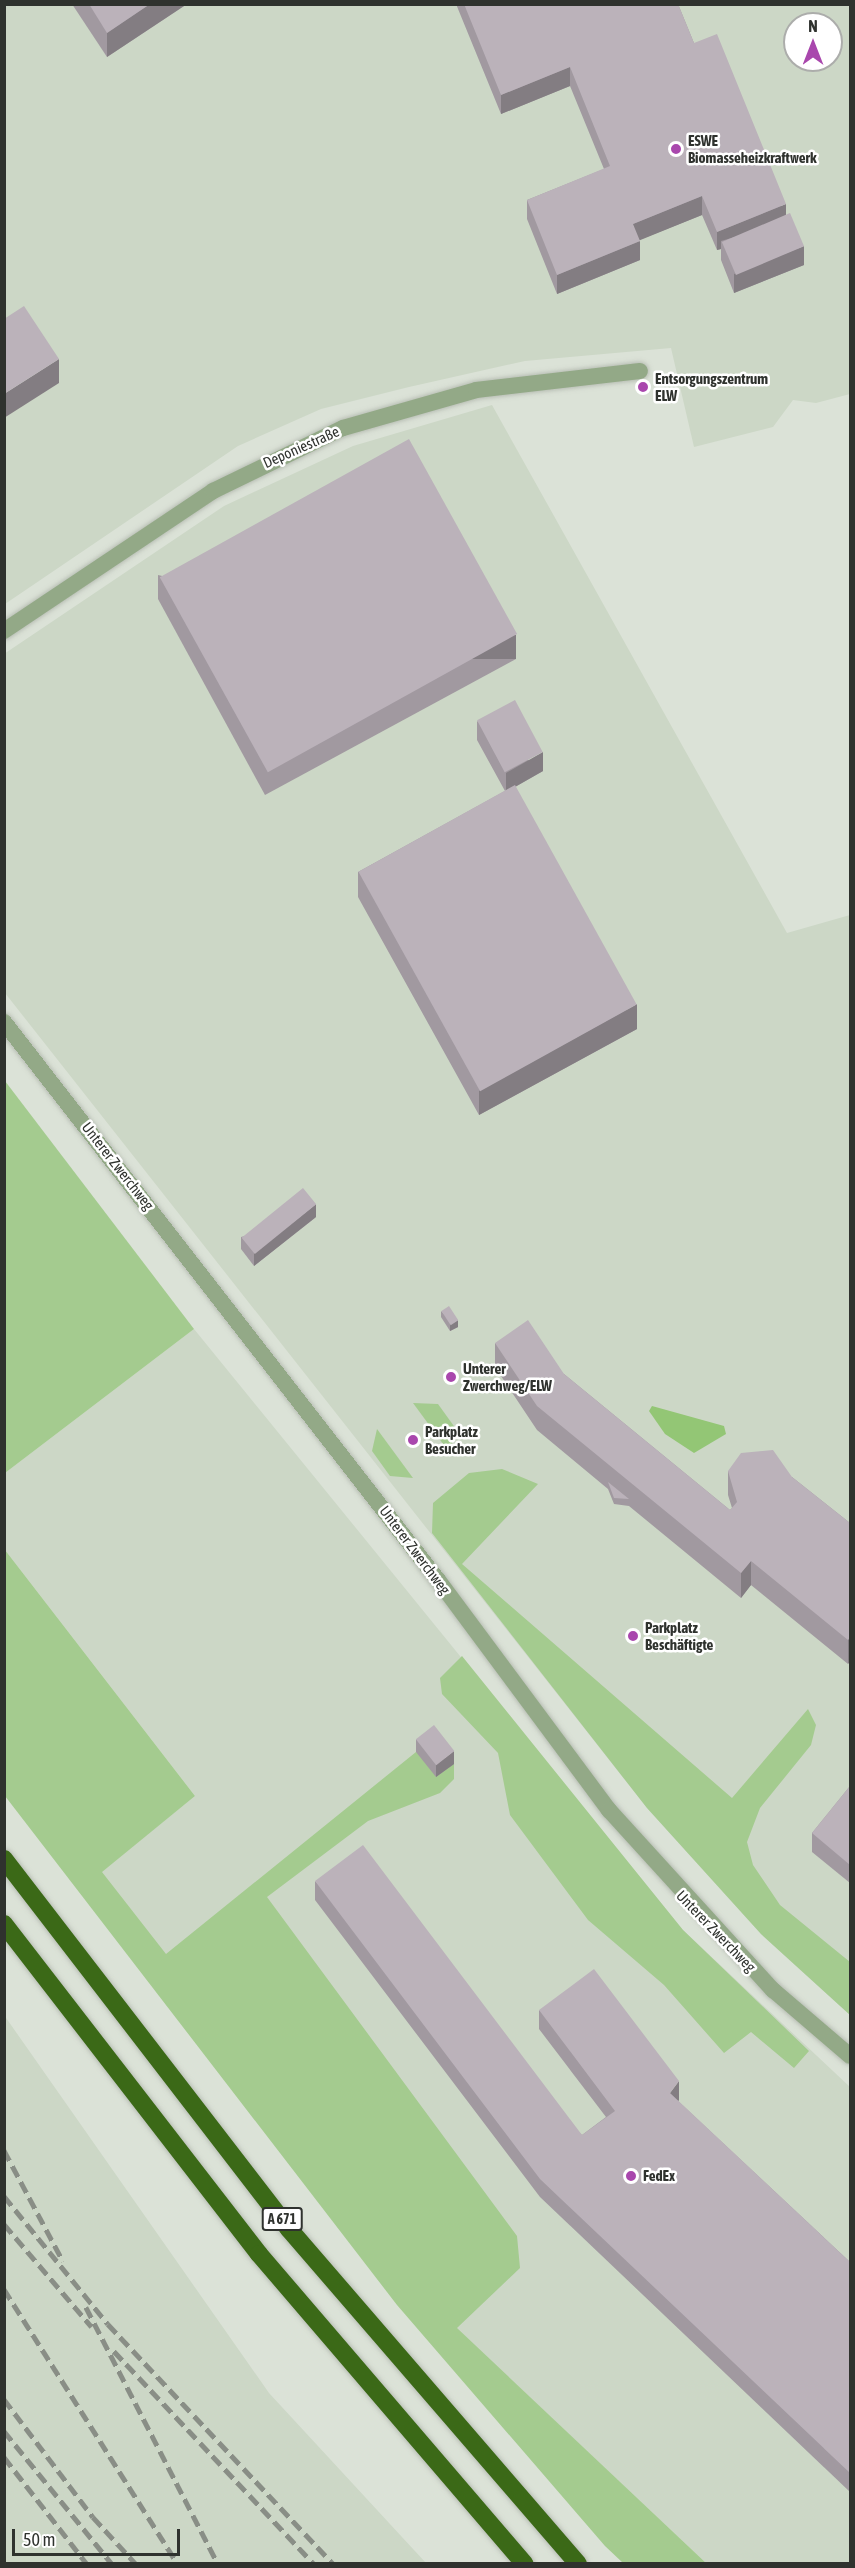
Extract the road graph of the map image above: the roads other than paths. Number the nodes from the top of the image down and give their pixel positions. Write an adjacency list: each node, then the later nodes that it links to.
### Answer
1 (640, 371): 2 (street, Deponiestraße)
2 (4, 631)
3 (4, 1022): 6 (street, Unterer Zwerchweg)
4 (4, 1859): 8 (highway, A 671)
5 (4, 1924): 7 (highway, A 671)
6 (850, 2056)
7 (525, 2564)
8 (578, 2564)

